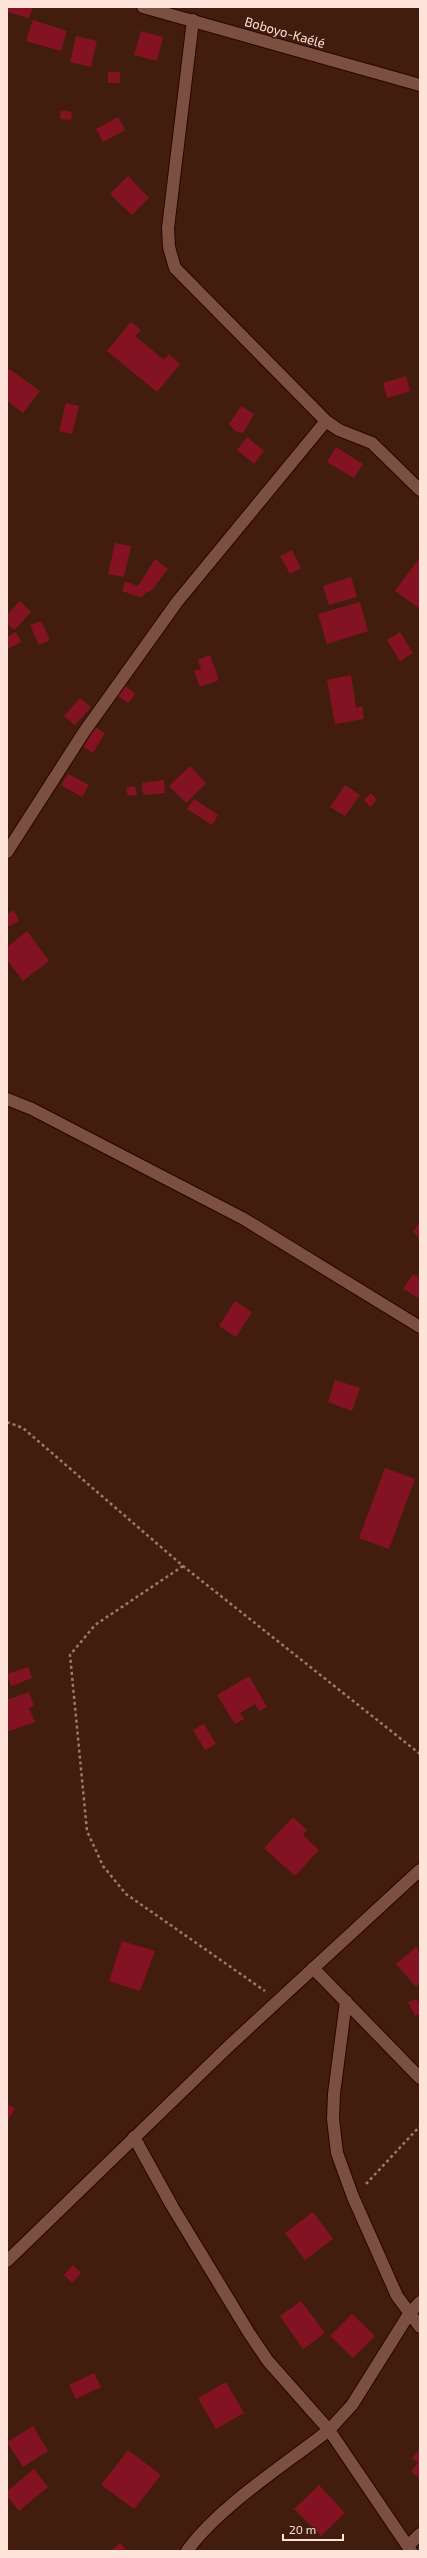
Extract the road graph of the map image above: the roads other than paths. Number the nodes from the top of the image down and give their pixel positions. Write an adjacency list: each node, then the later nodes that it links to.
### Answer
1 (143, 7): 2 (street, Boboyo-Kaélé)
2 (193, 20): 3 (street, Boboyo-Kaélé); 4 (street)
3 (420, 85)
4 (326, 421): 5 (street); 6 (street)
5 (420, 490)
6 (7, 852)
7 (7, 1099): 8 (street)
8 (420, 1327)
9 (420, 1870): 10 (street)
10 (313, 1968): 11 (street); 13 (street)
11 (346, 2002): 12 (street); 16 (street)
12 (420, 2078)
13 (134, 2138): 14 (street); 18 (street)
14 (7, 2261)
15 (420, 2302): 16 (street)
16 (409, 2314): 17 (street); 18 (street)
17 (420, 2327)
18 (329, 2430): 20 (street); 21 (street)
19 (420, 2534): 20 (street)
20 (409, 2548)
21 (187, 2551)

